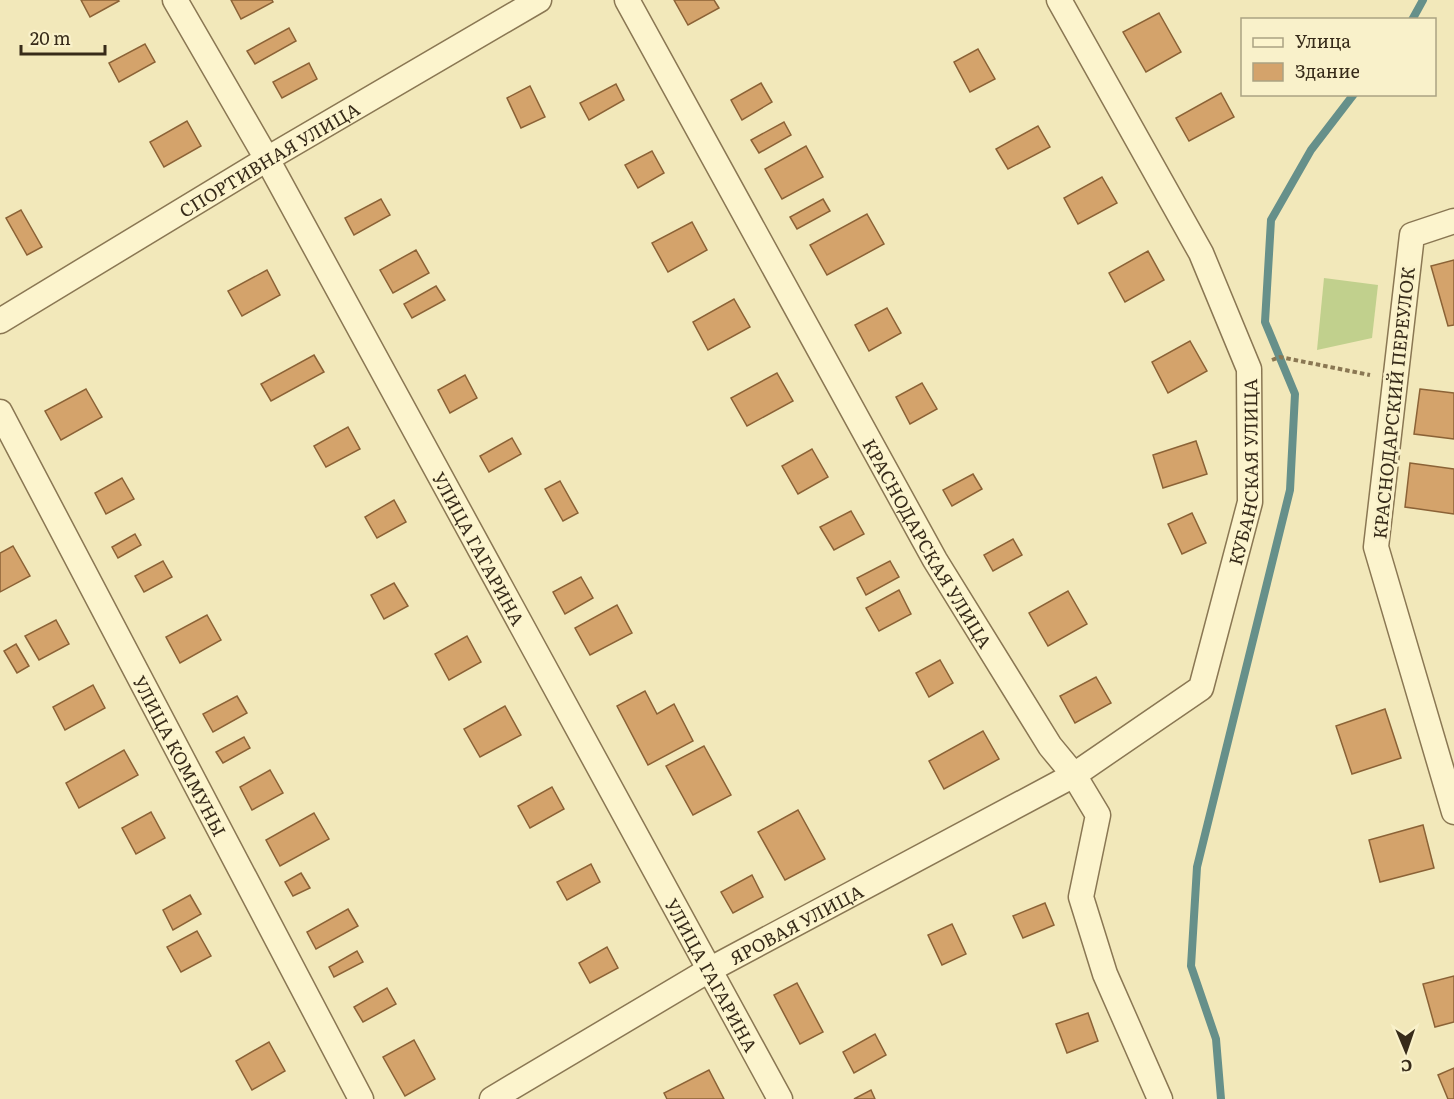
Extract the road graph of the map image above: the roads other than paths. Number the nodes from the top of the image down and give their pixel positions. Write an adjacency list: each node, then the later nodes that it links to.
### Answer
1 (176, 0): 5 (street, УЛИЦА ГАГАРИНА)
2 (539, 0): 5 (street, СПОРТИВНАЯ УЛИЦА)
3 (627, 0): 9 (street, КРАСНОДАРСКАЯ УЛИЦА)
4 (1059, 0): 9 (street, КУБАНСКАЯ УЛИЦА)
5 (267, 159): 7 (street, СПОРТИВНАЯ УЛИЦА); 11 (street, УЛИЦА ГАГАРИНА)
6 (1454, 221): 10 (street, КРАСНОДАРСКИЙ ПЕРЕУЛОК)
7 (0, 321)
8 (0, 412): 12 (street, УЛИЦА КОММУНЫ)
9 (1074, 775): 11 (street, ЯРОВАЯ УЛИЦА); 15 (street, КРАСНОДАРСКАЯ УЛИЦА)
10 (1454, 812)
11 (709, 970): 13 (street, ЯРОВАЯ УЛИЦА); 14 (street, УЛИЦА ГАГАРИНА)
12 (362, 1099)
13 (492, 1099)
14 (780, 1099)
15 (1160, 1099)

